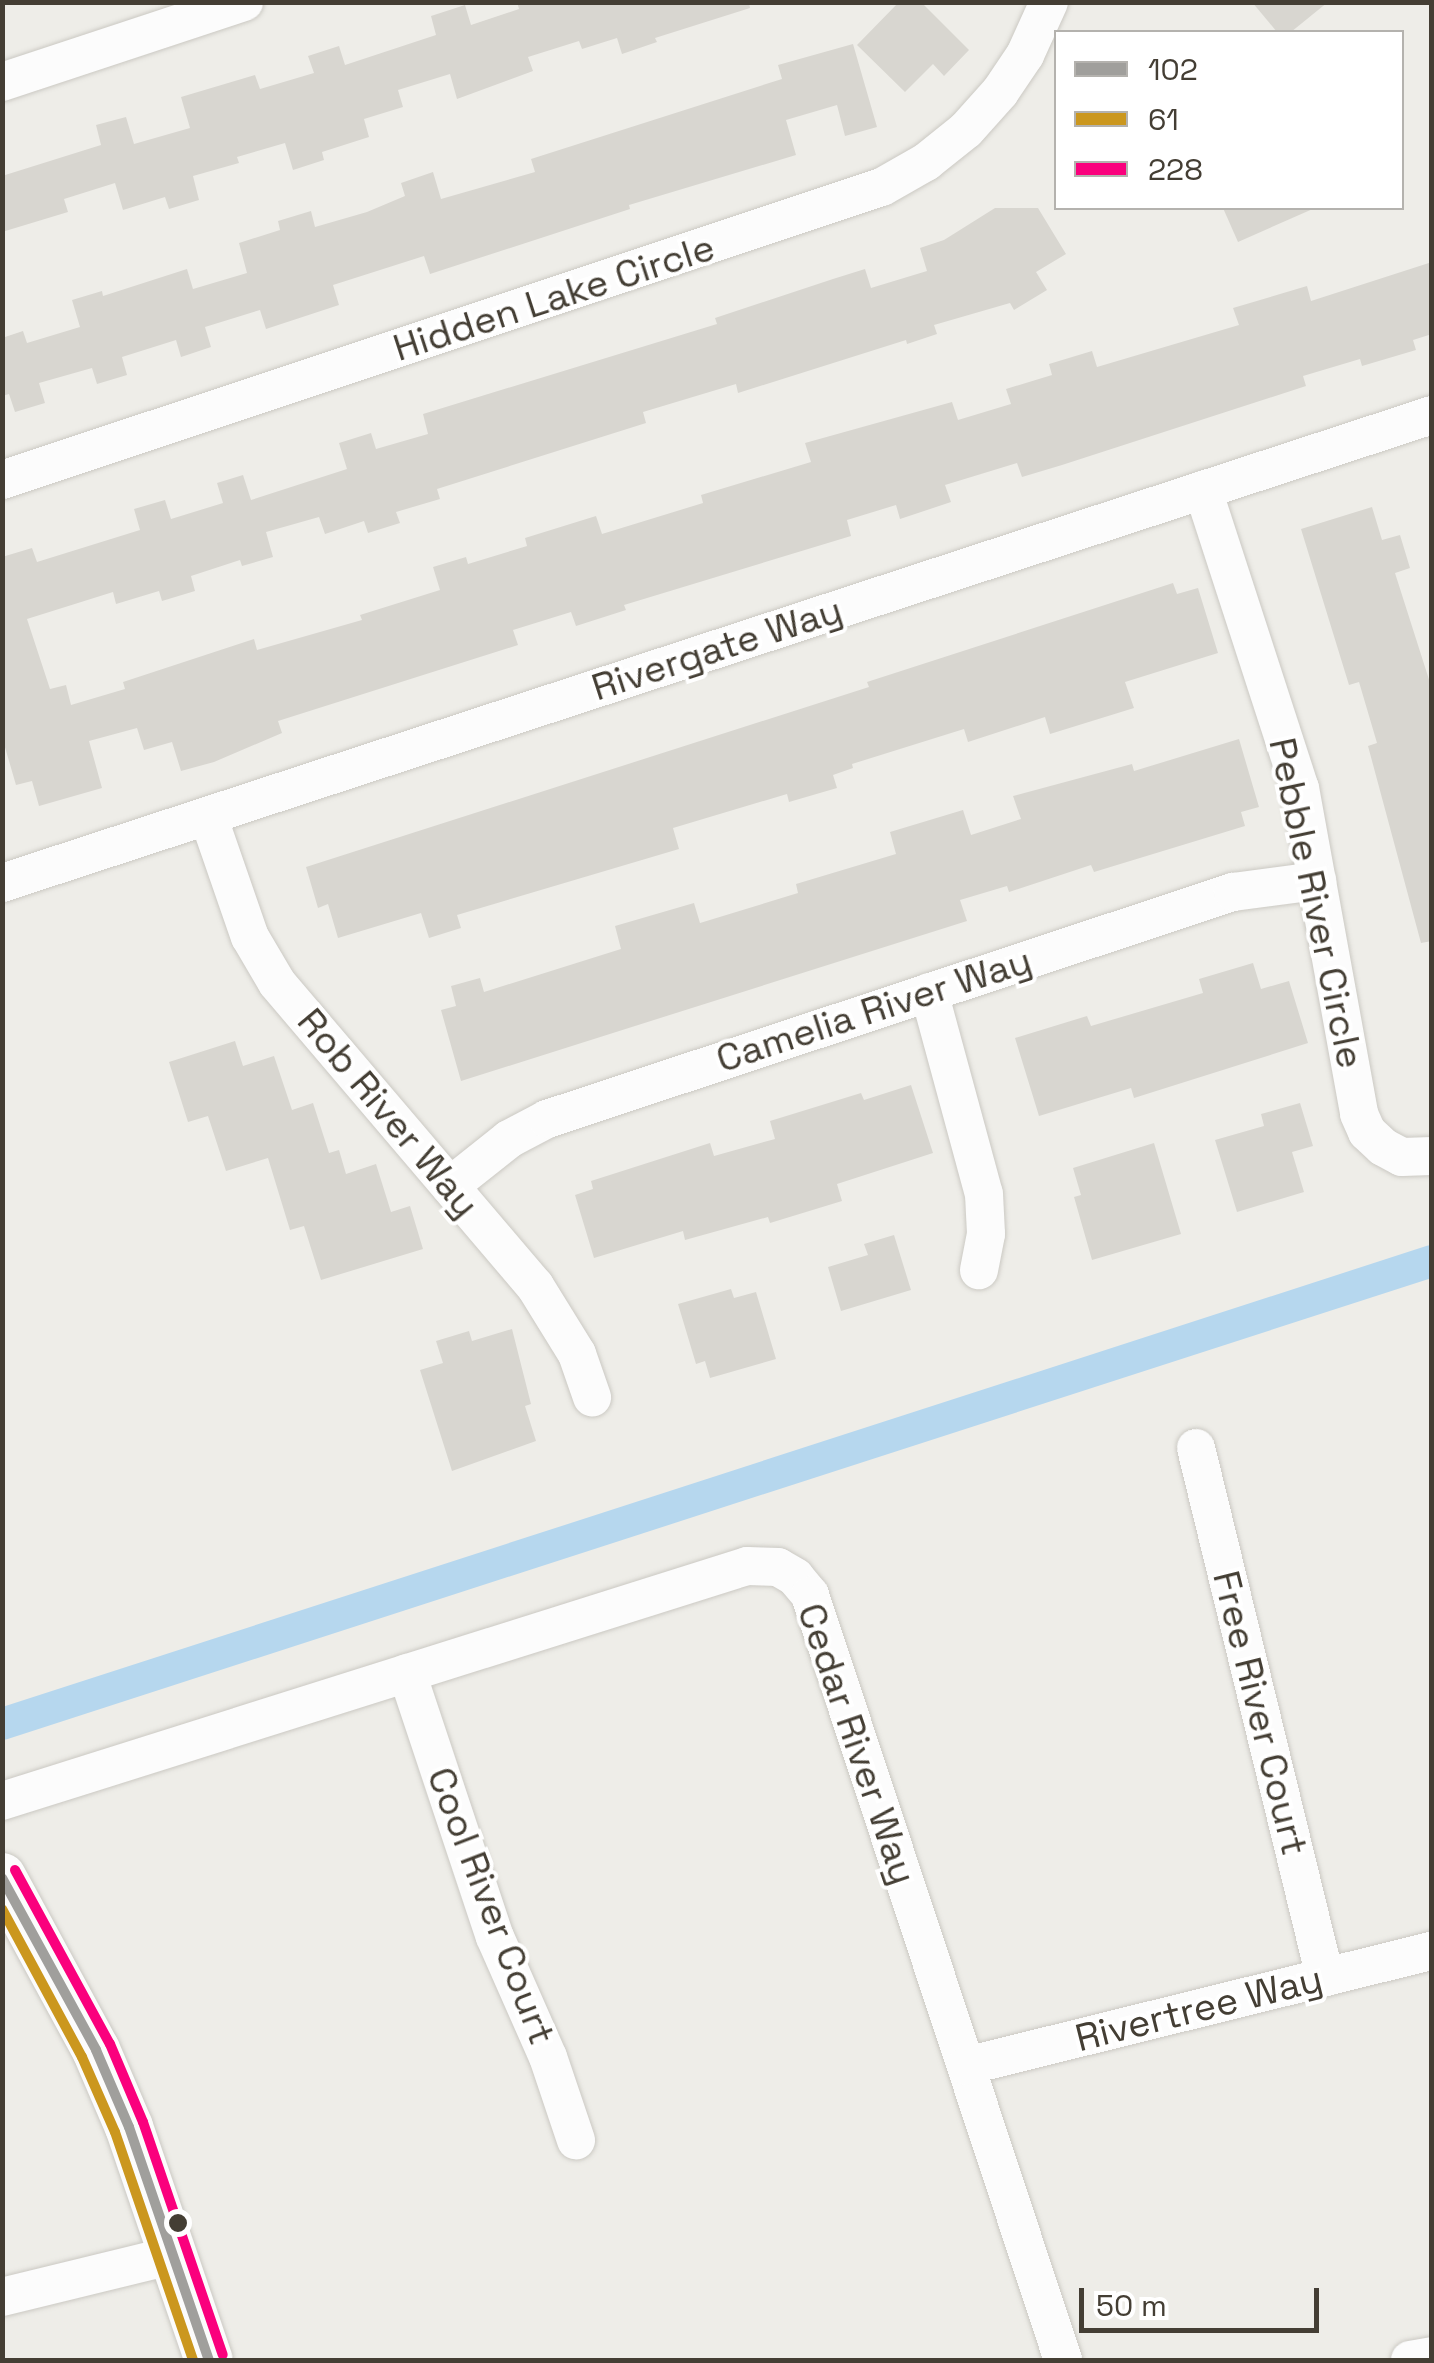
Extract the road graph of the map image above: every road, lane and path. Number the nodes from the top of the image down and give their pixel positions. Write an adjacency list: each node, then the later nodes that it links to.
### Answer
1 (244, 2): 3 (street)
2 (1054, 19): 5 (street, Hidden Lake Circle)
3 (2, 82)
4 (1432, 415): 6 (street, Rivergate Way)
5 (2, 480)
6 (1203, 490): 7 (street, Rivergate Way); 8 (street, Pebble River Circle)
7 (208, 816): 9 (street, Rivergate Way); 12 (street, Rob River Way)
8 (1317, 881): 10 (street, Camelia River Way); 11 (street, Pebble River Circle)
9 (2, 883)
10 (929, 992): 12 (street, Camelia River Way); 13 (street)
11 (1432, 1156)
12 (450, 1186): 14 (street, Rob River Way)
13 (979, 1270)
14 (592, 1397)
15 (1196, 1448): 20 (street, Free River Court)
16 (407, 1673): 17 (street, Cedar River Way); 21 (street, Cedar River Way); 22 (street, Cool River Court)
17 (2, 1801)
18 (2, 1877): 23 (street)
19 (1432, 1950): 20 (street, Rivertree Way)
20 (1325, 1977): 21 (street, Rivertree Way)
21 (966, 2066): 27 (street, Cedar River Way)
22 (576, 2140)
23 (174, 2255): 24 (street); 26 (street)
24 (2, 2297)
25 (1432, 2356): 28 (street)
26 (209, 2360)
27 (1063, 2360)
28 (1410, 2360)

